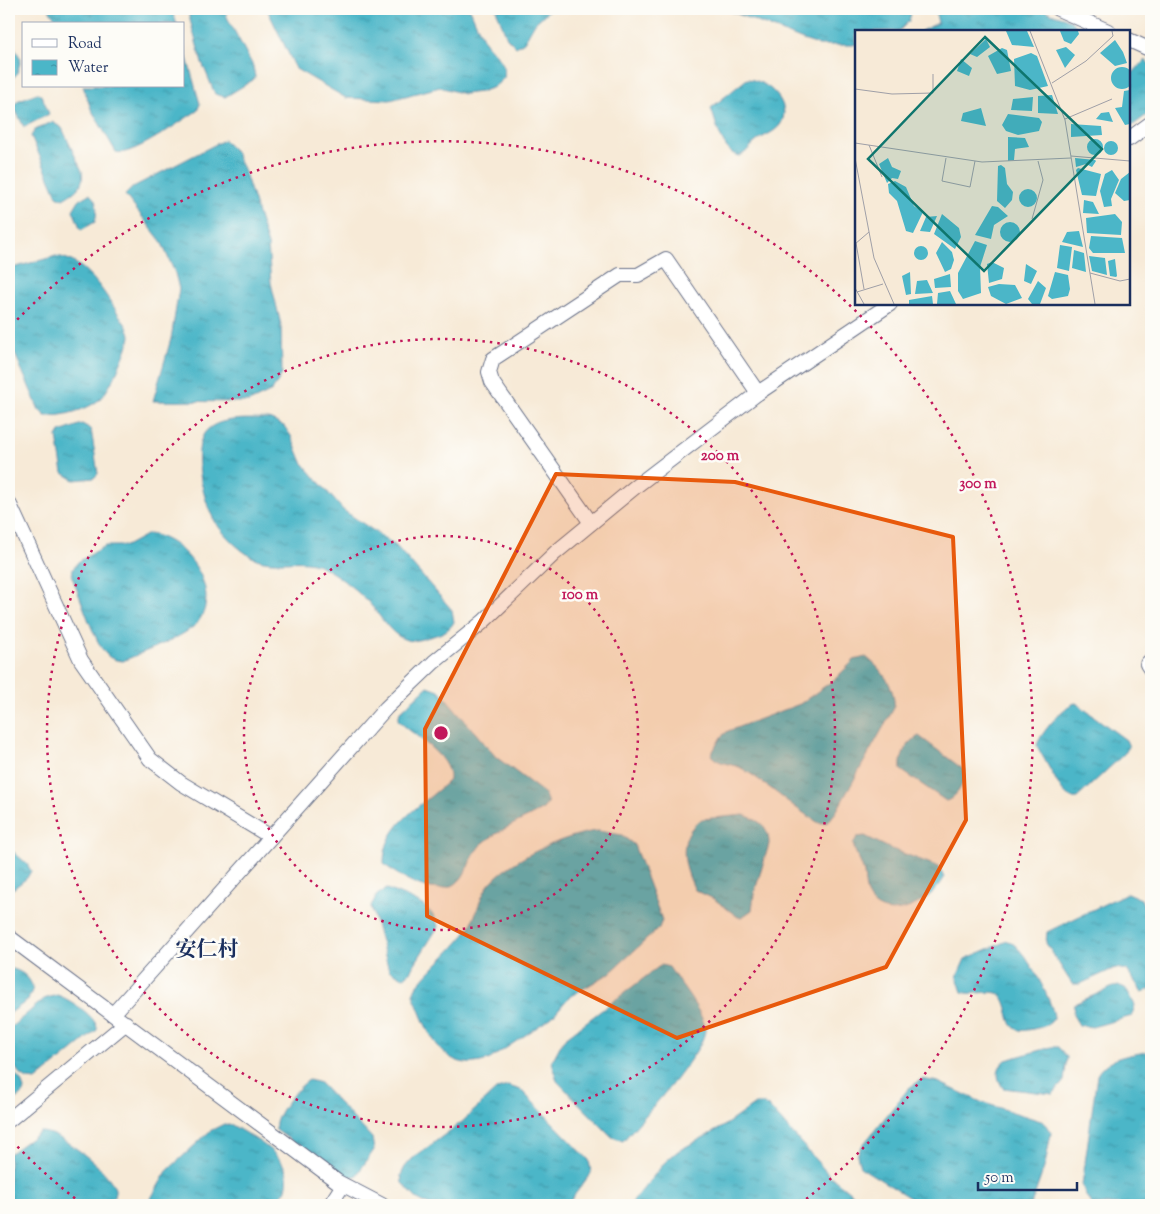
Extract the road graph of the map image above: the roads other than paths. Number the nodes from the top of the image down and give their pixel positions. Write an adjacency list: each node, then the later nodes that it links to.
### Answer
1 (1058, 9): 2 (street)
2 (1106, 30)
3 (1130, 40): 4 (street)
4 (1151, 50)
5 (1151, 123): 6 (street)
6 (1130, 138)
7 (889, 305): 8 (street)
8 (758, 393): 10 (street); 10 (street)
9 (10, 505): 11 (street)
10 (591, 523): 11 (street)
11 (271, 837): 13 (street)
12 (9, 937): 13 (street)
13 (114, 1013): 14 (street)
14 (126, 1022): 15 (street); 16 (street)
15 (9, 1120)
16 (343, 1185): 17 (street); 18 (street)
17 (330, 1205)
18 (382, 1205)

